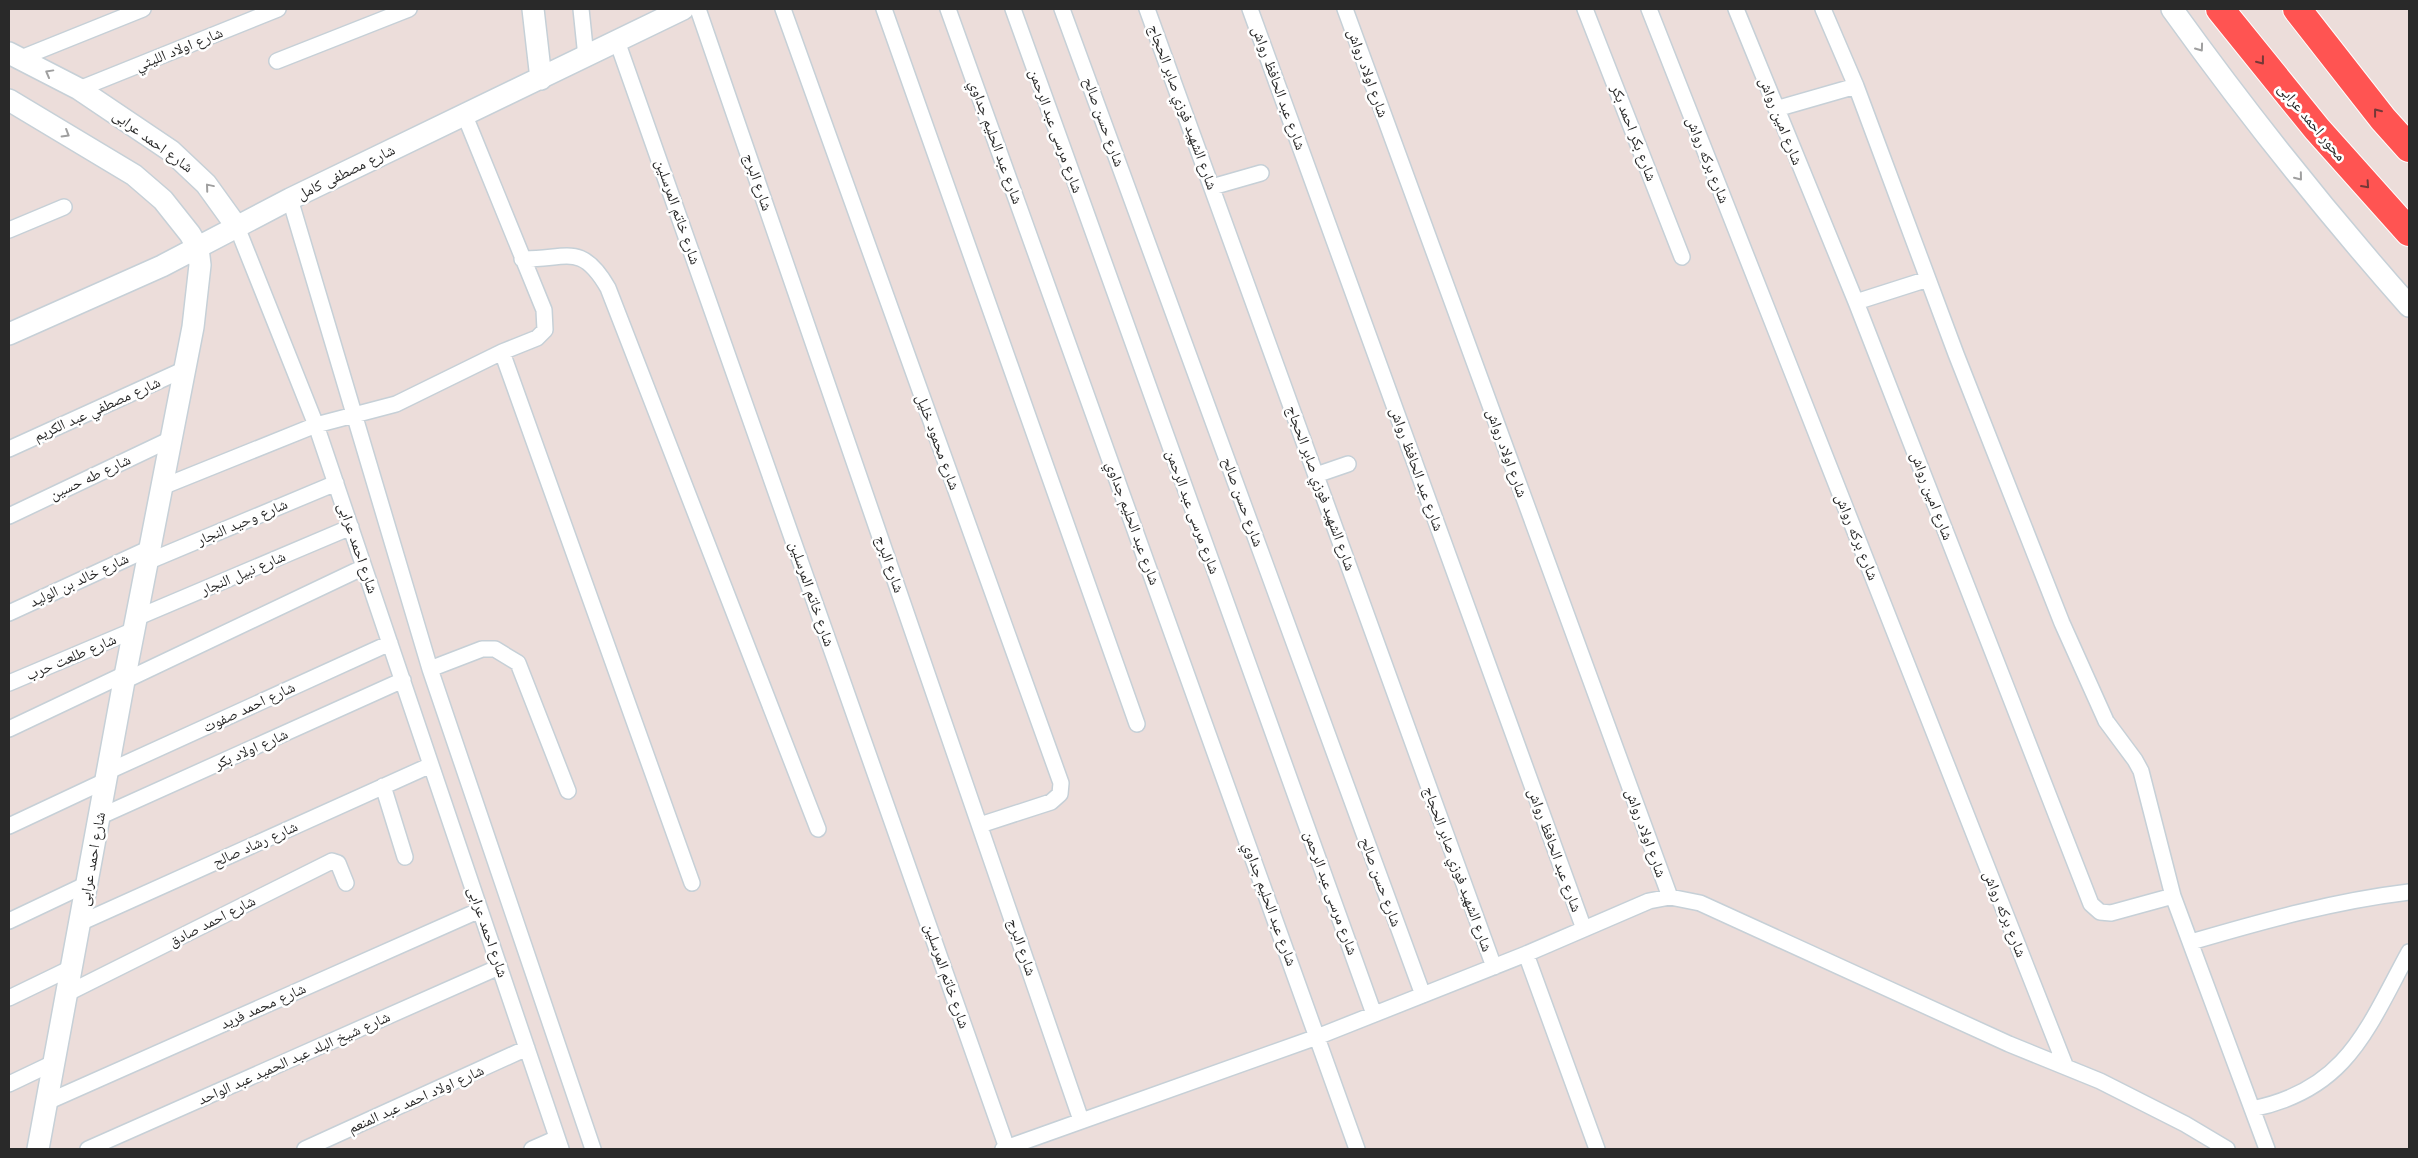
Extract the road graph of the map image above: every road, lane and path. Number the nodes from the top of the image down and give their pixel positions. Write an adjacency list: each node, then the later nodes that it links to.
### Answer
1 (143, 9): 24 (street)
2 (278, 9): 29 (street, شارع اولاد الليثي)
3 (409, 9): 26 (street)
4 (533, 9): 27 (street)
5 (581, 9): 25 (street)
6 (698, 9): 76 (street, شارع البرج)
7 (783, 9): 76 (street, شارع محمود خليل)
8 (884, 9): 69 (street)
9 (948, 9): 100 (street, شارع عبد الحليم جداوي)
10 (1012, 9): 99 (street, شارع مرسى عبد الرحمن)
11 (1062, 9): 97 (street, شارع حسن صالح)
12 (1147, 9): 35 (street, شارع الشهيد فوزي صابر الحجاج)
13 (1250, 9): 89 (street, شارع عبد الحافظ رواش)
14 (1345, 9): 85 (street, شارع اولاد رواش)
15 (1585, 9): 42 (street, شارع بكر احمد بكر)
16 (1648, 9): 103 (street, شارع بركه رواش)
17 (1736, 9): 31 (street, شارع امين رواش)
18 (1823, 9): 28 (street)
19 (2172, 9): 46 (street, one-way to 46)
20 (2220, 9): 40 (highway, محور احمد عرابى, one-way to 40)
21 (2297, 9): 33 (highway, one-way to 21)
22 (672, 11): 23 (street, شارع مصطفى كامل)
23 (617, 41): 25 (street, شارع مصطفى كامل); 110 (street, شارع خاتم المرسلين)
24 (15, 56): 29 (street, شارع احمد عرابى, one-way to 24)
25 (586, 56): 27 (street, شارع مصطفى كامل)
26 (277, 61)
27 (540, 79): 32 (street, شارع مصطفى كامل)
28 (1856, 86): 31 (street); 44 (street)
29 (79, 90): 38 (street, شارع احمد عرابى, one-way to 29)
30 (13, 107): 41 (street, شارع احمد عرابى, one-way to 41)
31 (1776, 109): 45 (street, شارع امين رواش)
32 (465, 116): 36 (street, شارع مصطفى كامل); 43 (street)
33 (2409, 148)
34 (1261, 173): 35 (street)
35 (1212, 187): 55 (street, شارع الشهيد فوزي صابر الحجاج)
36 (290, 199): 38 (street, شارع مصطفى كامل); 50 (street)
37 (64, 207): 39 (street)
38 (237, 227): 41 (street, شارع مصطفى كامل); 51 (street, شارع احمد عرابى)
39 (9, 230)
40 (2409, 232)
41 (198, 248): 47 (street, شارع مصطفى كامل); 49 (street, شارع احمد عرابى)
42 (1682, 257)
43 (522, 259): 48 (street); 78 (street)
44 (1928, 278): 45 (street); 84 (street)
45 (1856, 302): 84 (street, شارع امين رواش)
46 (2409, 306)
47 (9, 334)
48 (502, 352): 50 (street); 81 (street)
49 (185, 369): 52 (street, شارع احمد عرابى); 53 (street, شارع مصطفي عبد الكريم)
50 (354, 417): 51 (street); 65 (street)
51 (316, 425): 56 (street, شارع احمد عرابى); 57 (street)
52 (171, 438): 57 (street, شارع احمد عرابى); 58 (street, شارع طه حسين)
53 (9, 449)
54 (1348, 464): 55 (street)
55 (1316, 475): 94 (street, شارع الشهيد فوزي صابر الحجاج)
56 (336, 483): 59 (street, شارع احمد عرابى); 60 (street, شارع وحيد النجار)
57 (162, 486): 60 (street, شارع احمد عرابى)
58 (9, 516)
59 (351, 528): 61 (street, شارع احمد عرابى); 63 (street, شارع نبيل النجار)
60 (149, 555): 62 (street, شارع خالد بن الوليد); 63 (street, شارع احمد عرابى)
61 (364, 567): 64 (street, شارع احمد عرابى); 66 (street)
62 (9, 613)
63 (135, 624): 66 (street, شارع احمد عرابى); 68 (street, شارع طلعت حرب)
64 (390, 642): 67 (street, شارع احمد عرابى); 72 (street, شارع احمد صفوت)
65 (430, 669): 74 (street); 114 (street)
66 (124, 678): 70 (street); 72 (street, شارع احمد عرابى)
67 (402, 680): 71 (street, شارع احمد عرابى); 75 (street, شارع اولاد بكر)
68 (9, 683)
69 (1137, 724)
70 (9, 729)
71 (431, 765): 73 (street, شارع رشاد صالح); 86 (street, شارع احمد عرابى)
72 (108, 775): 75 (street, شارع احمد عرابى); 77 (street, شارع احمد صفوت)
73 (383, 786): 79 (street); 88 (street, شارع رشاد صالح)
74 (568, 791)
75 (99, 817): 82 (street, شارع احمد عرابى)
76 (980, 825): 107 (street, شارع البرج)
77 (9, 826)
78 (818, 829)
79 (405, 856)
80 (346, 883): 96 (street, شارع احمد صادق)
81 (692, 883)
82 (87, 884): 87 (street); 88 (street, شارع احمد عرابى)
83 (2409, 892): 90 (street)
84 (2173, 896): 90 (street)
85 (1670, 897): 89 (street); 103 (street)
86 (480, 910): 93 (street, شارع احمد عرابى); 105 (street, شارع محمد فريد)
87 (9, 921)
88 (80, 924): 95 (street, شارع احمد عرابى)
89 (1584, 929): 92 (street)
90 (2191, 942): 106 (street)
91 (2409, 952): 106 (street)
92 (1526, 954): 94 (street); 116 (street)
93 (500, 967): 101 (street, شارع احمد عرابى); 111 (street, شارع شيخ البلد عبد الحميد عبد الواحد)
94 (1494, 967): 97 (street)
95 (71, 968): 96 (street, شارع احمد عرابى); 98 (street)
96 (66, 994): 102 (street, شارع احمد عرابى)
97 (1423, 995): 99 (street)
98 (9, 998)
99 (1374, 1014): 100 (street)
100 (1317, 1037): 107 (street); 115 (street, شارع عبد الحليم جداوي)
101 (527, 1048): 108 (street, شارع احمد عرابى); 112 (street, شارع اولاد احمد عبد المنعم)
102 (53, 1063): 104 (street); 105 (street, شارع احمد عرابى)
103 (2065, 1065): 117 (street)
104 (9, 1084)
105 (45, 1103): 109 (street, شارع احمد عرابى)
106 (2252, 1109): 118 (street)
107 (1081, 1120): 110 (street)
108 (559, 1143): 113 (street)
109 (35, 1148)
110 (1011, 1148)
111 (88, 1149)
112 (305, 1149)
113 (532, 1149)
114 (593, 1149)
115 (1357, 1149)
116 (1597, 1149)
117 (2226, 1149)
118 (2267, 1149)

